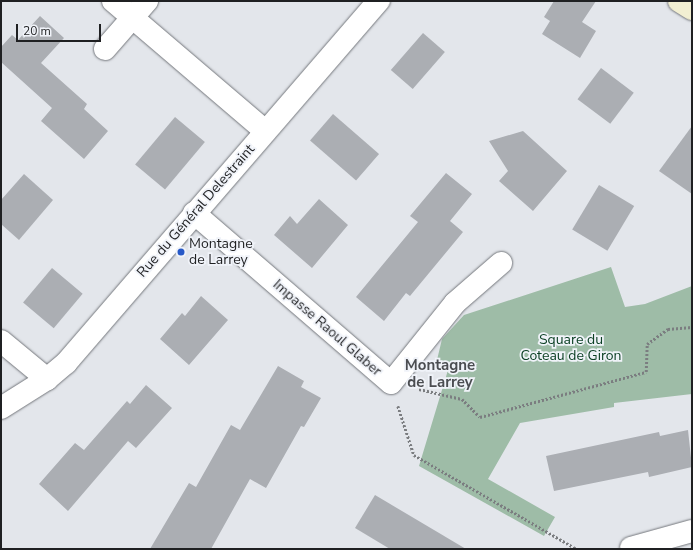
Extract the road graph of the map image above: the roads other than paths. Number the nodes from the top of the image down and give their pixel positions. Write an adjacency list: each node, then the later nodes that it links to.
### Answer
1 (113, 1): 6 (street)
2 (147, 1): 6 (street)
3 (379, 1): 8 (street, Rue du Général Delestraint)
4 (679, 1): 5 (main road)
5 (692, 9)
6 (133, 18): 7 (street); 8 (street)
7 (105, 50)
8 (265, 131): 9 (street, Rue du Général Delestraint)
9 (194, 213): 10 (street, Impasse Raoul Glaber); 12 (street, Rue du Général Delestraint)
10 (500, 263)
11 (1, 341): 12 (street)
12 (47, 379): 13 (street, Rue du Général Delestraint)
13 (1, 408)
14 (692, 531): 15 (street)
15 (631, 548)

